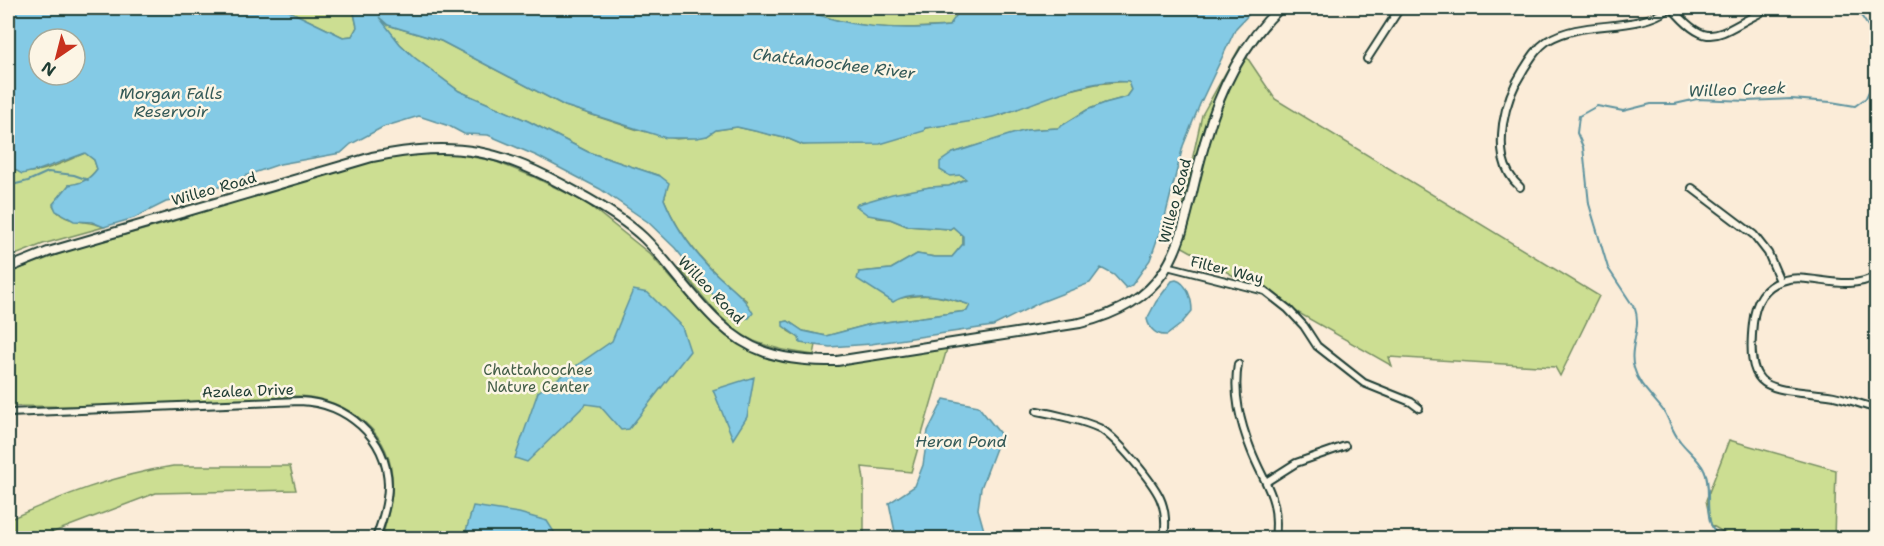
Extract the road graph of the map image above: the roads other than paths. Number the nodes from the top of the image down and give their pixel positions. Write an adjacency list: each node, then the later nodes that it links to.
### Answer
1 (1280, 8): 8 (street, Willeo Road)
2 (1400, 8): 5 (street)
3 (1671, 8): 4 (street); 6 (street)
4 (1760, 13)
5 (1367, 59)
6 (1520, 187)
7 (1692, 188): 11 (street)
8 (1167, 266): 9 (street, Willeo Road); 13 (street, Filter Way)
9 (8, 268)
10 (1876, 276): 11 (street)
11 (1780, 281): 14 (street)
12 (1238, 364): 18 (street)
13 (1419, 408)
14 (1876, 408)
15 (1037, 411): 20 (street)
16 (8, 413): 19 (street, Azalea Drive)
17 (1345, 446): 18 (street)
18 (1266, 482): 21 (street)
19 (376, 538)
20 (1164, 538)
21 (1275, 538)

